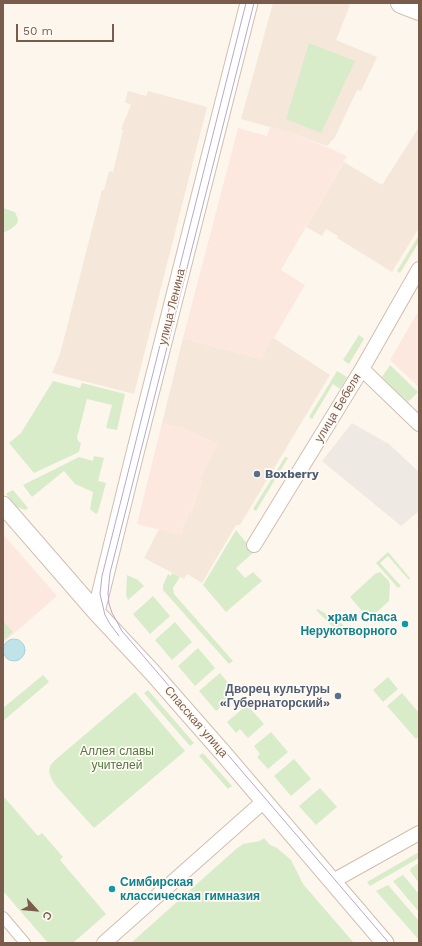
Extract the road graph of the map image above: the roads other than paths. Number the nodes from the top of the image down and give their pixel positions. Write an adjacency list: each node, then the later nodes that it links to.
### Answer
1 (249, 3): 9 (street, улица Ленина)
2 (401, 3): 3 (main road)
3 (419, 10)
4 (419, 269): 5 (street, улица Бебеля)
5 (362, 369): 6 (street); 8 (street, улица Бебеля)
6 (419, 424)
7 (3, 505): 9 (street, Спасская улица)
8 (254, 545)
9 (96, 612): 10 (street, Спасская улица)
10 (264, 801): 12 (street, Спасская улица); 15 (street)
11 (419, 833): 12 (street)
12 (332, 881): 16 (street, Спасская улица)
13 (3, 917): 14 (street)
14 (26, 943)
15 (104, 943)
16 (385, 943)

